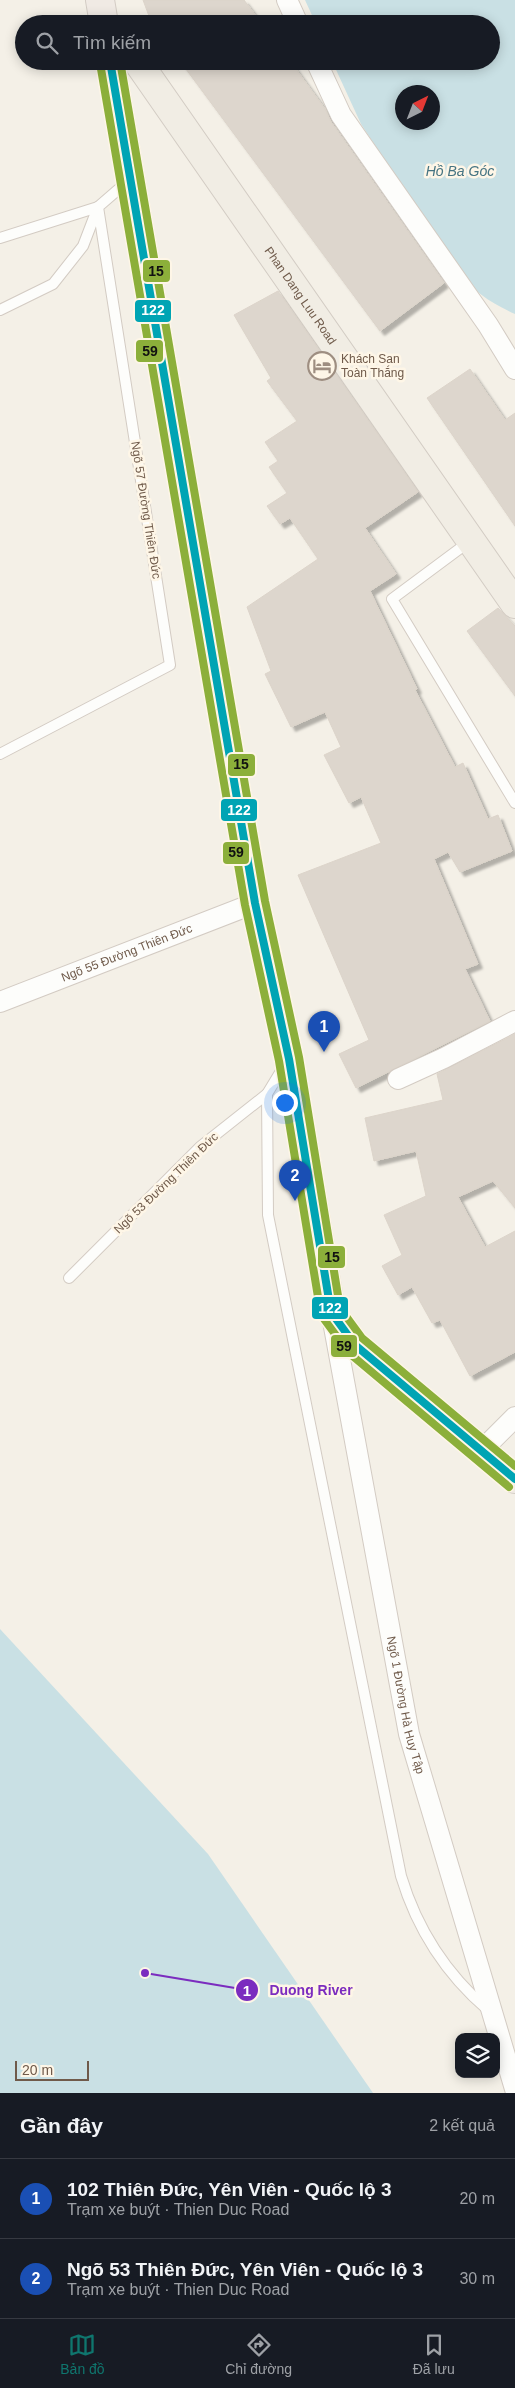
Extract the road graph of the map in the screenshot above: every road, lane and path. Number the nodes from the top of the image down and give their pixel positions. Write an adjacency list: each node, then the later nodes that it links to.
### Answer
1 (287, 0): 2 (street)
2 (294, 15)
3 (112, 70): 6 (highway)
4 (144, 70): 11 (main road, Phan Dang Luu Road)
5 (320, 70): 10 (street)
6 (130, 180): 7 (lane); 15 (highway)
7 (98, 206): 8 (lane); 9 (lane); 13 (lane, Ngõ 57 Đường Thiên Đức)
8 (0, 238)
9 (0, 310)
10 (515, 369)
11 (470, 540): 12 (main road, Phan Dang Luu Road); 14 (lane)
12 (515, 604)
13 (0, 754)
14 (515, 803)
15 (255, 903): 16 (street, Ngõ 55 Đường Thiên Đức); 18 (highway)
16 (0, 1002)
17 (515, 1021): 19 (street)
18 (289, 1059): 20 (lane); 22 (highway)
19 (398, 1078)
20 (267, 1094): 21 (lane, Ngõ 53 Đường Thiên Đức); 26 (lane)
21 (69, 1278)
22 (331, 1312): 24 (highway); 26 (street, Ngõ 1 Đường Hà Huy Tập)
23 (515, 1418): 24 (street)
24 (481, 1451): 25 (highway)
25 (515, 1479)
26 (492, 2014): 27 (street, Ngõ 1 Đường Hà Huy Tập)
27 (515, 2089)

